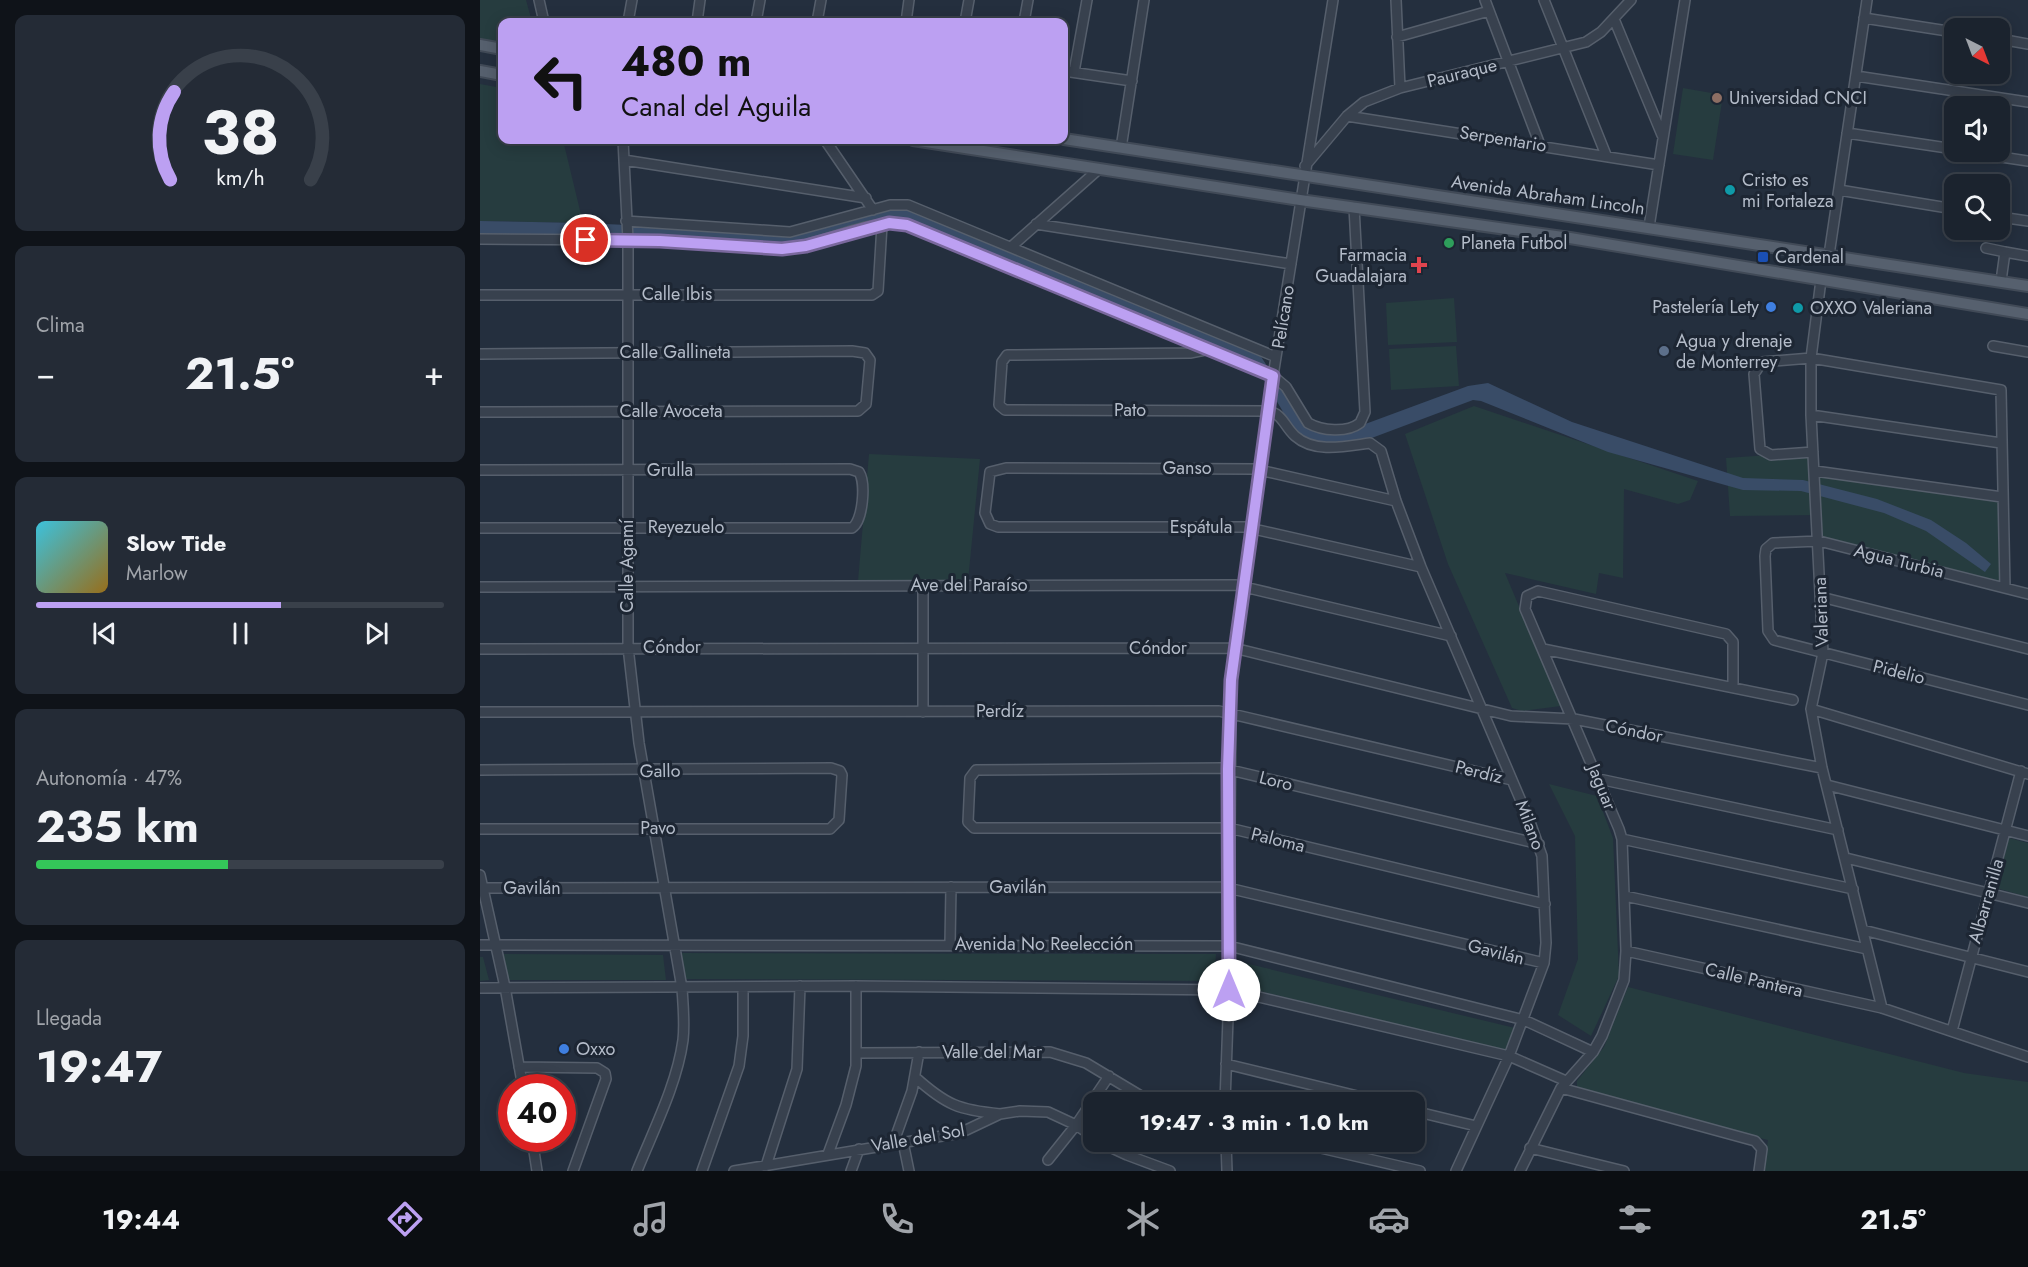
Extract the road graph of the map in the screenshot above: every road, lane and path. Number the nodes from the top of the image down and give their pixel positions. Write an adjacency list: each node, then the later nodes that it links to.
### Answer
1 (539, 0): 19 (street)
2 (632, 0): 20 (street)
3 (700, 0): 21 (street)
4 (760, 0): 22 (street)
5 (821, 0): 23 (street)
6 (909, 0): 24 (street)
7 (969, 0): 25 (street)
8 (1028, 0): 26 (street)
9 (1087, 0): 39 (street)
10 (1144, 0): 42 (street)
11 (1333, 0): 61 (street, Pelícano)
12 (1396, 0): 30 (street)
13 (1485, 0): 18 (street)
14 (1544, 0): 35 (street)
15 (1631, 0): 28 (street, Pauraque)
16 (1685, 0): 47 (street)
17 (1867, 0): 27 (street)
18 (1489, 11): 30 (street); 36 (street)
19 (543, 18)
20 (629, 18)
21 (698, 18)
22 (757, 18)
23 (818, 18)
24 (907, 18)
25 (967, 18)
26 (1025, 18)
27 (1864, 18): 29 (street); 41 (street)
28 (1614, 19): 35 (street, Pauraque); 47 (street)
29 (1944, 30)
30 (1397, 37): 43 (street)
31 (2010, 41): 32 (street)
32 (2028, 44)
33 (480, 45): 34 (main road)
34 (498, 48)
35 (1563, 48): 36 (street, Pauraque); 55 (street)
36 (1509, 62): 43 (street, Pauraque); 52 (street)
37 (480, 71): 40 (main road)
38 (1068, 71): 39 (street)
39 (1074, 72): 42 (street)
40 (498, 74)
41 (1856, 76): 44 (street); 46 (street)
42 (1132, 81): 53 (street)
43 (1400, 88): 45 (street, Pauraque)
44 (2028, 102)
45 (1347, 116): 52 (street, Serpentario); 61 (street, Pauraque)
46 (1847, 133): 54 (street); 62 (street)
47 (1663, 137): 59 (street)
48 (1068, 140): 53 (main road, Avenida Abraham Lincoln)
49 (623, 144): 57 (street, Calle Agamí)
50 (828, 144): 63 (street)
51 (939, 144): 60 (main road)
52 (1540, 145): 55 (street, Serpentario)
53 (1121, 148): 61 (main road, Avenida Abraham Lincoln)
54 (1944, 148)
55 (1606, 155): 59 (street, Serpentario)
56 (2010, 158): 58 (street)
57 (624, 160): 63 (street); 70 (street, Calle Agamí)
58 (2028, 161)
59 (1659, 165): 73 (street)
60 (1099, 169): 64 (main road); 71 (street)
61 (1304, 171): 64 (street, Pelícano); 73 (main road, Avenida Abraham Lincoln)
62 (1839, 190): 66 (street); 79 (street)
63 (866, 198): 67 (street)
64 (1300, 201): 65 (main road); 81 (street, Pelícano)
65 (1354, 207): 82 (main road); 95 (street)
66 (1944, 207)
67 (873, 210): 70 (street); 76 (street)
68 (2010, 218): 69 (street)
69 (2028, 221)
70 (627, 223): 74 (street, Calle Agamí)
71 (1036, 224): 76 (street); 81 (street)
72 (882, 225): 74 (street); 85 (street, Calle Ibis); 89 (street)
73 (1649, 227): 79 (main road, Avenida Abraham Lincoln)
74 (628, 237): 75 (street); 85 (street, Calle Agamí)
75 (480, 239)
76 (1011, 247): 93 (street)
77 (1986, 249): 78 (street)
78 (2005, 252): 80 (street); 83 (street)
79 (1828, 255): 83 (main road, Avenida Abraham Lincoln)
80 (2028, 256)
81 (1291, 264): 93 (street, Pelícano)
82 (1821, 280): 87 (main road); 94 (street, Valeriana)
83 (2001, 281): 84 (main road, Avenida Abraham Lincoln)
84 (2028, 286)
85 (627, 294): 86 (street, Calle Ibis); 90 (street, Calle Agamí)
86 (480, 295)
87 (2028, 314)
88 (1993, 346): 91 (street)
89 (1210, 349): 95 (street); 98 (street, Pato)
90 (627, 352): 92 (street, Calle Gallineta); 96 (street, Calle Gallineta); 97 (street, Calle Agamí)
91 (2028, 352)
92 (480, 354)
93 (1276, 357): 95 (street, Pelícano)
94 (1811, 358): 100 (street, Valeriana); 101 (street); 102 (street)
95 (1273, 376): 98 (street, Pelícano)
96 (862, 410): 97 (street, Calle Avoceta)
97 (627, 411): 99 (street, Calle Avoceta); 103 (street, Calle Agamí)
98 (1268, 411): 104 (street, Pelícano); 108 (street, Milano)
99 (480, 412)
100 (1811, 415): 101 (street); 102 (street, Valeriana)
101 (2001, 443): 107 (street)
102 (1813, 452): 106 (street, Valeriana)
103 (627, 470): 105 (street, Grulla); 110 (street, Grulla); 111 (street, Calle Agamí)
104 (1261, 470): 108 (street, Ganso); 109 (street, Ganso); 113 (street, Pelícano)
105 (480, 471)
106 (1815, 471): 107 (street); 114 (street, Valeriana)
107 (2002, 497): 120 (street)
108 (1396, 501): 115 (street, Milano)
109 (985, 513): 113 (street, Espátula)
110 (856, 526): 111 (street, Reyezuelo)
111 (627, 527): 112 (street, Reyezuelo); 116 (street, Calle Agamí)
112 (480, 528)
113 (1252, 528): 115 (street, Espátula); 118 (street, Pelícano)
114 (1819, 541): 120 (street, Agua Turbia); 122 (street, Valeriana); 124 (street, Agua Turbia)
115 (1421, 567): 123 (street, Milano)
116 (627, 585): 117 (street, Ave del Paraíso); 119 (street, Ave del Paraíso); 125 (street, Calle Agamí)
117 (923, 585): 118 (street, Ave del Paraíso); 126 (street)
118 (1243, 586): 123 (street, Ave del Paraíso); 127 (street, Pelícano)
119 (480, 587)
120 (2005, 588): 121 (street, Agua Turbia)
121 (2028, 594)
122 (1821, 597): 130 (street); 131 (street, Valeriana)
123 (1451, 636): 135 (street, Milano)
124 (1772, 638): 131 (street, Pidelio)
125 (628, 647): 126 (street, Cóndor); 128 (street, Cóndor); 138 (street, Calle Agamí)
126 (923, 648): 127 (street, Cóndor); 139 (street)
127 (1234, 648): 135 (street, Cóndor); 140 (street, Pelícano)
128 (480, 649)
129 (1543, 649): 132 (street); 132 (street, Jaguar); 141 (street, Jaguar)
130 (2028, 649)
131 (1823, 653): 134 (street, Pidelio); 136 (street, Valeriana)
132 (1733, 687): 133 (street)
133 (1793, 700)
134 (2028, 705)
135 (1481, 708): 141 (street, Cóndor); 148 (street, Milano)
136 (1811, 709): 142 (street, Valeriana); 146 (street)
137 (480, 712): 138 (street, Perdíz)
138 (635, 712): 139 (street, Perdíz); 145 (street, Calle Agamí)
139 (923, 712): 140 (street, Perdíz)
140 (1229, 712): 143 (street, Pelícano); 148 (street, Perdíz)
141 (1574, 719): 142 (street, Cóndor); 147 (street, Jaguar)
142 (1822, 768): 149 (street, Valeriana)
143 (1228, 769): 151 (street, Loro); 153 (street, Pelícano); 159 (street, Loro)
144 (480, 770): 145 (street, Gallo)
145 (644, 771): 150 (street, Gallo); 152 (street, Calle Agamí)
146 (2025, 772): 156 (street, Albarranilla)
147 (1599, 779): 155 (street); 158 (street, Jaguar)
148 (1512, 780): 159 (street, Milano)
149 (1827, 785): 155 (street, Valeriana); 156 (street)
150 (836, 826): 152 (street, Pavo)
151 (970, 826): 153 (street, Paloma)
152 (654, 828): 154 (street, Pavo); 162 (street, Calle Agamí)
153 (1230, 828): 165 (street, Pelícano); 170 (street, Paloma)
154 (480, 829)
155 (1838, 830): 160 (street, Valeriana)
156 (2006, 830): 157 (street); 167 (street, Albarranilla)
157 (2028, 836)
158 (1622, 839): 166 (street); 168 (street, Jaguar)
159 (1539, 844): 170 (street, Milano)
160 (1846, 858): 166 (street, Valeriana); 167 (street)
161 (480, 875): 164 (street)
162 (664, 887): 163 (street, Gavilán); 164 (street, Gavilán); 172 (street, Calle Agamí)
163 (951, 887): 165 (street, Gavilán); 173 (street)
164 (483, 888): 175 (street)
165 (1230, 888): 176 (street, Pelícano); 180 (street, Gavilán)
166 (1853, 889): 171 (street, Valeriana)
167 (1988, 894): 169 (street); 179 (street, Albarranilla)
168 (1625, 896): 177 (street); 178 (street, Jaguar)
169 (2028, 903)
170 (1545, 904): 180 (street, Milano)
171 (1863, 930): 177 (street, Valeriana); 179 (street)
172 (674, 944): 173 (street, Avenida No Reelección); 175 (street, Avenida No Reelección); 187 (street, Calle Agamí)
173 (950, 944): 176 (street, Avenida No Reelección)
174 (480, 945): 175 (street, Avenida No Reelección)
175 (495, 946): 184 (street)
176 (1229, 946): 188 (street, Pelícano); 190 (street, Avenida No Reelección)
177 (1867, 949): 189 (street, Valeriana)
178 (1626, 951): 189 (street, Calle Pantera); 193 (street, Jaguar)
179 (1971, 958): 181 (street); 191 (street, Albarranilla)
180 (1544, 963): 190 (street, Milano)
181 (2028, 972)
182 (800, 986): 183 (street); 185 (street); 223 (street)
183 (856, 986): 188 (street); 194 (street)
184 (505, 987): 186 (street); 187 (street); 198 (street)
185 (743, 987): 187 (street); 227 (street)
186 (480, 988)
187 (682, 988): 226 (street, Calle Agamí)
188 (1229, 990): 195 (street); 197 (street, Pelícano)
189 (1882, 1008): 191 (street, Calle Pantera)
190 (1524, 1020): 193 (street, Avenida No Reelección); 195 (street, Milano)
191 (1952, 1030): 196 (street, Calle Pantera)
192 (919, 1052): 194 (street, Valle del Mar); 200 (street, Valle del Mar); 201 (street)
193 (1593, 1052): 202 (street, Jaguar)
194 (857, 1053): 221 (street)
195 (1509, 1056): 202 (street); 210 (street, Milano)
196 (2028, 1057)
197 (1226, 1064): 204 (street, Pelícano); 205 (street)
198 (519, 1067): 199 (street); 225 (street)
199 (520, 1074)
200 (1109, 1076): 203 (street, Valle del Mar); 209 (street)
201 (915, 1077): 206 (street); 214 (street)
202 (1564, 1084): 215 (street, Jaguar); 237 (street)
203 (1135, 1092)
204 (1225, 1092)
205 (1341, 1092)
206 (968, 1111): 207 (street); 211 (street)
207 (1000, 1114): 209 (street, Valle del Sol); 211 (street, Valle del Sol)
208 (1425, 1114): 210 (street)
209 (1076, 1125): 212 (street, Valle del Sol); 222 (street)
210 (1476, 1126): 234 (street, Milano)
211 (970, 1130): 213 (street, Valle del Sol)
212 (1083, 1130)
213 (903, 1142): 214 (street, Valle del Sol); 230 (street)
214 (893, 1144): 216 (street, Valle del Sol)
215 (1530, 1148): 235 (street, Jaguar); 236 (street)
216 (859, 1149): 221 (street, Valle del Sol); 229 (street)
217 (534, 1152): 224 (street)
218 (1121, 1152): 231 (street)
219 (1226, 1152): 232 (street)
220 (1338, 1152): 233 (street)
221 (828, 1154): 223 (street, Valle del Sol)
222 (1048, 1160)
223 (766, 1167): 228 (street, Valle del Sol)
224 (537, 1171)
225 (573, 1171)
226 (637, 1171)
227 (702, 1171)
228 (734, 1171)
229 (851, 1171)
230 (909, 1171)
231 (1170, 1171)
232 (1227, 1171)
233 (1420, 1171)
234 (1456, 1171)
235 (1520, 1171)
236 (1624, 1171)
237 (1759, 1171)

